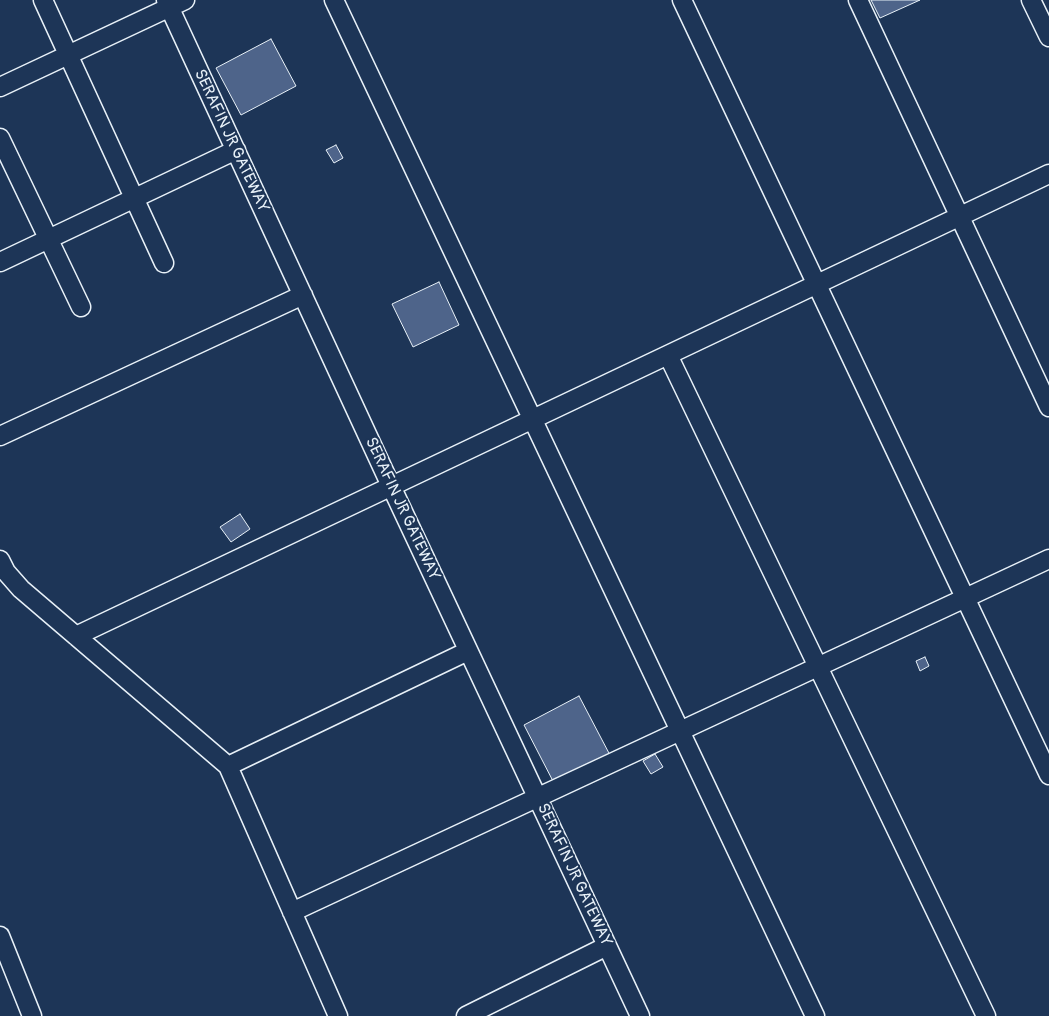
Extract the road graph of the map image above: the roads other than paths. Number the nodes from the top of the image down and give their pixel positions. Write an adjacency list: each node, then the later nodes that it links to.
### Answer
1 (43, 0): 8 (street)
2 (334, 0): 23 (street)
3 (682, 0): 18 (street)
4 (858, 0): 14 (street)
5 (1032, 0): 7 (street)
6 (174, 3): 8 (street); 11 (street, SERAFIN JR GATEWAY)
7 (1049, 37)
8 (69, 54): 9 (street); 13 (street)
9 (0, 86)
10 (0, 138): 15 (street)
11 (236, 150): 13 (street); 19 (street, SERAFIN JR GATEWAY)
12 (1049, 174): 14 (street)
13 (135, 198): 15 (street); 17 (street)
14 (960, 216): 18 (street); 22 (street)
15 (48, 239): 16 (street); 20 (street)
16 (0, 262)
17 (164, 263)
18 (817, 284): 21 (street); 28 (street)
19 (303, 295): 24 (street); 25 (street, SERAFIN JR GATEWAY)
20 (81, 307)
21 (668, 355): 23 (street); 31 (street)
22 (1049, 406)
23 (532, 420): 25 (street); 32 (street)
24 (0, 436)
25 (391, 486): 29 (street); 30 (street, SERAFIN JR GATEWAY)
26 (1049, 559): 28 (street)
27 (0, 560): 29 (street)
28 (965, 598): 31 (street); 34 (street)
29 (76, 636): 33 (street)
30 (468, 650): 33 (street); 35 (street, SERAFIN JR GATEWAY)
31 (818, 667): 32 (street); 44 (street)
32 (679, 732): 35 (street); 43 (street)
33 (228, 766): 36 (street)
34 (1049, 775)
35 (537, 798): 36 (street); 38 (street, SERAFIN JR GATEWAY)
36 (292, 912): 40 (street)
37 (0, 936): 39 (street)
38 (607, 946): 41 (street); 42 (street, SERAFIN JR GATEWAY)
39 (32, 1016)
40 (338, 1016)
41 (466, 1016)
42 (640, 1016)
43 (815, 1016)
44 (986, 1016)

